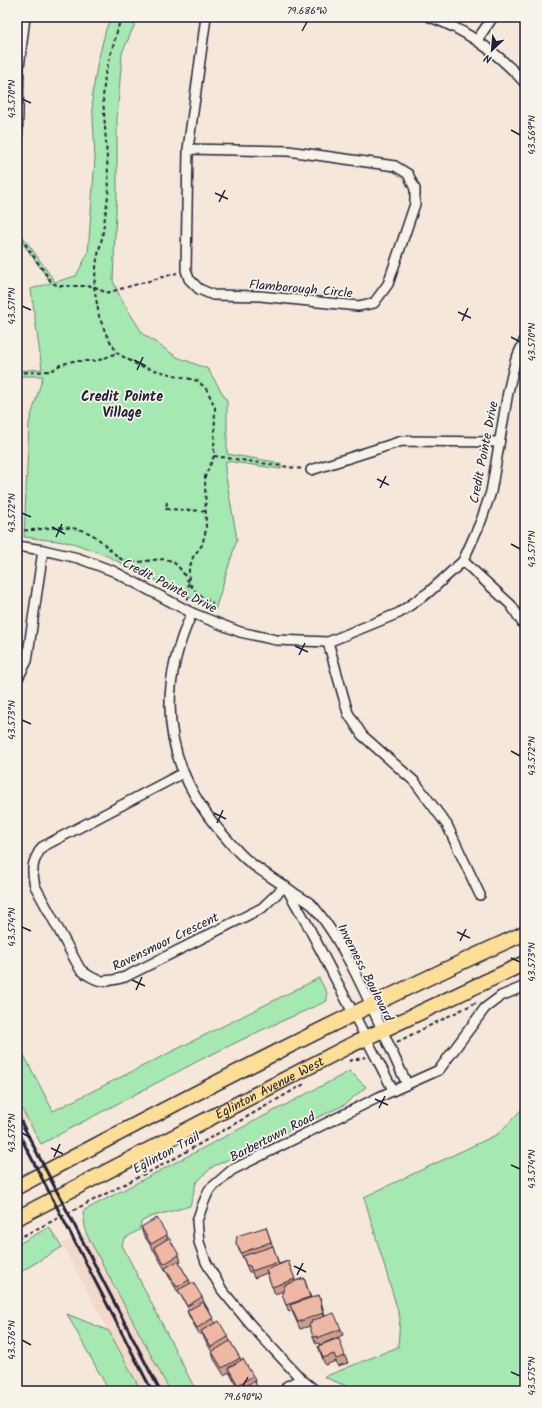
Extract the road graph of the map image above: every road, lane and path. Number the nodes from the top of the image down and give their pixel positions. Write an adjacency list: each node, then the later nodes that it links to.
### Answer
1 (25, 17): 7 (street)
2 (121, 17): 13 (path)
3 (206, 17): 10 (street)
4 (430, 17): 6 (street)
5 (493, 17): 6 (street)
6 (478, 40): 8 (street)
7 (18, 67): 9 (street)
8 (525, 83)
9 (17, 149)
10 (188, 149): 12 (street); 12 (street, Flamborough Circle)
11 (17, 232): 13 (path)
12 (186, 270): 13 (path)
13 (94, 286): 15 (path)
14 (525, 339): 17 (street, Credit Pointe Drive)
15 (117, 353): 16 (path); 18 (path)
16 (17, 373)
17 (499, 442): 19 (street); 25 (street, Credit Pointe Drive)
18 (214, 456): 19 (path); 21 (path)
19 (310, 470)
20 (167, 502): 21 (path)
21 (206, 511): 26 (path)
22 (17, 530): 26 (path)
23 (17, 546): 24 (street, Credit Pointe Drive)
24 (43, 550): 29 (street, Credit Pointe Drive); 32 (street)
25 (463, 561): 30 (street); 31 (street, Credit Pointe Drive)
26 (190, 583): 27 (path); 28 (path)
27 (188, 600)
28 (213, 603)
29 (192, 613): 31 (street, Credit Pointe Drive); 33 (street, Inverness Boulevard)
30 (525, 627)
31 (328, 642): 35 (street)
32 (17, 680)
33 (183, 773): 34 (street, Inverness Boulevard); 34 (street, Ravensmoor Crescent)
34 (285, 886): 40 (street, Inverness Boulevard); 41 (street, Inverness Boulevard)
35 (480, 895)
36 (525, 933): 40 (main road)
37 (525, 963): 42 (main road, Eglinton Avenue West)
38 (525, 986): 48 (street, Barbertown Road)
39 (480, 1002): 44 (path)
40 (370, 1005): 41 (main road); 42 (street, Inverness Boulevard)
41 (353, 1013): 43 (street, Inverness Boulevard); 50 (main road)
42 (381, 1030): 43 (main road, Eglinton Avenue West); 48 (street, Inverness Boulevard)
43 (366, 1037): 49 (street, Inverness Boulevard); 51 (main road, Eglinton Avenue West)
44 (401, 1040)
45 (364, 1058): 46 (path)
46 (348, 1061)
47 (309, 1082): 52 (path, Eglinton Trail)
48 (407, 1084): 49 (street, Barbertown Road)
49 (393, 1090): 53 (street, Barbertown Road)
50 (17, 1186)
51 (17, 1218)
52 (17, 1239)
53 (301, 1380): 54 (street); 55 (street, Barbertown Road)
54 (285, 1391)
55 (316, 1391)

